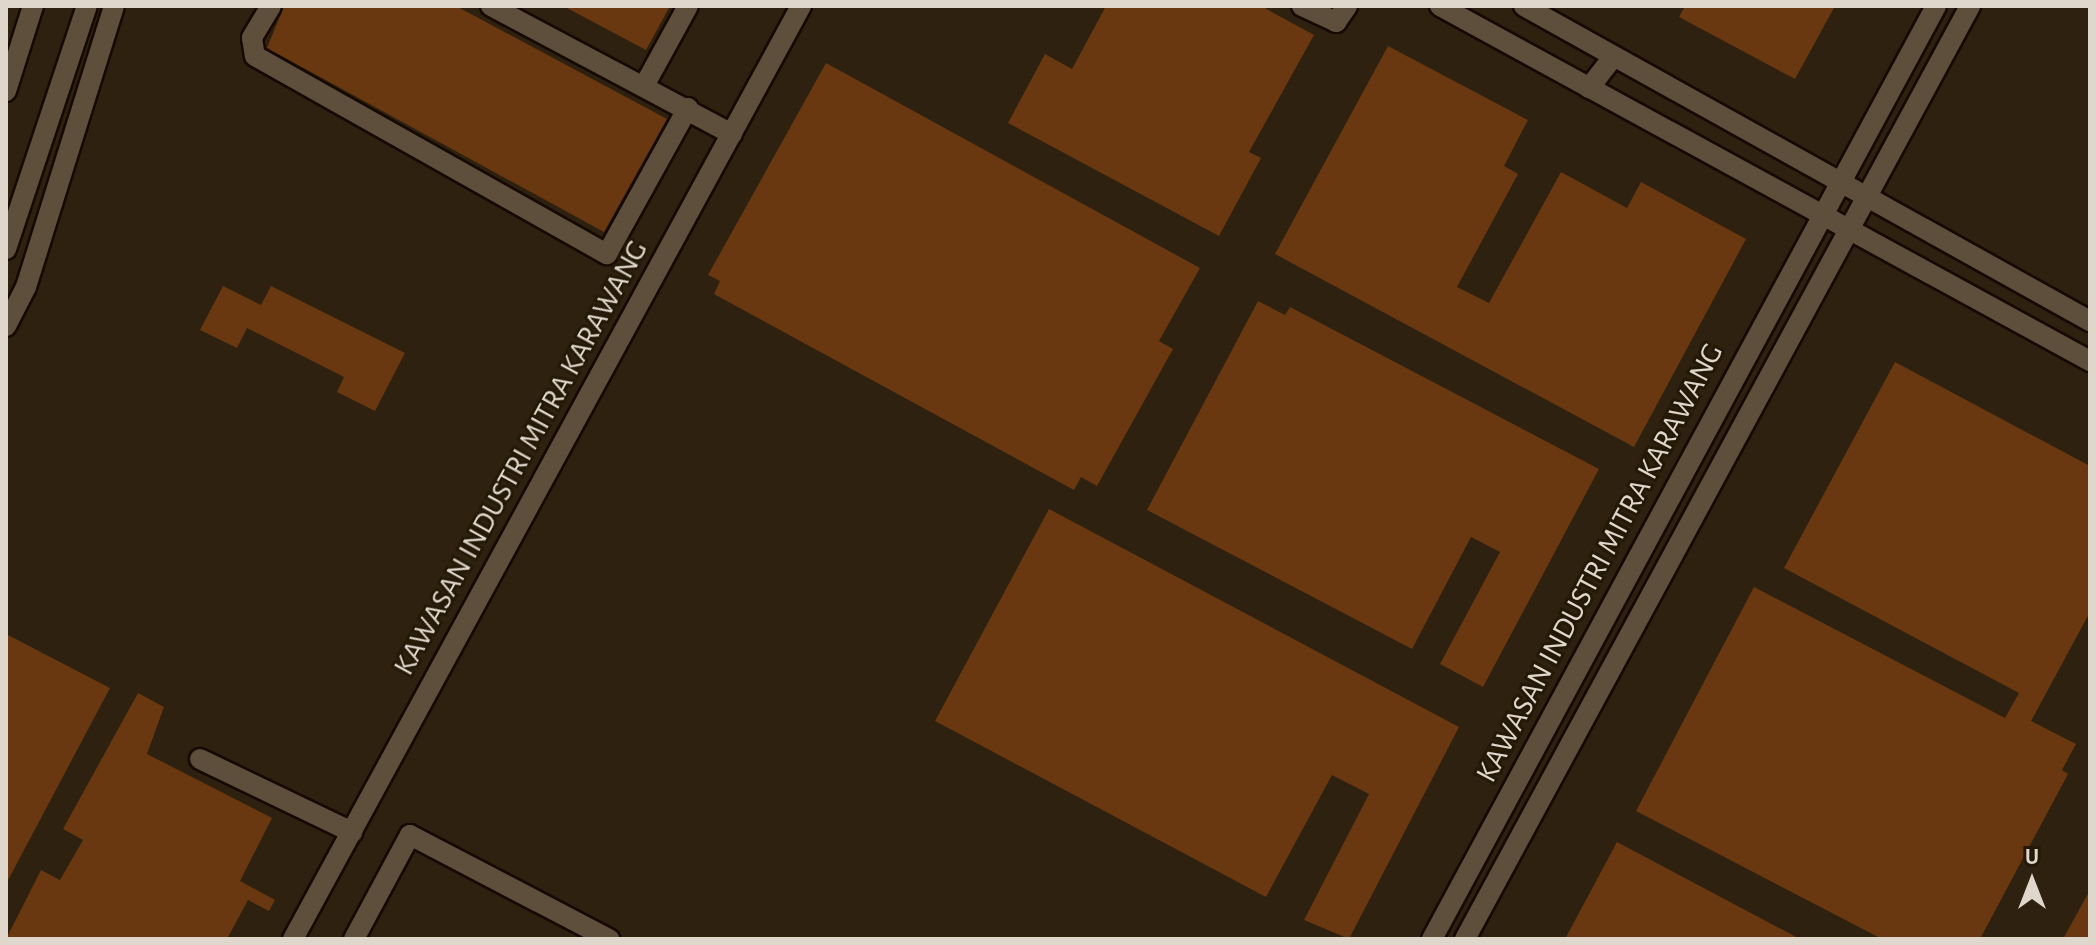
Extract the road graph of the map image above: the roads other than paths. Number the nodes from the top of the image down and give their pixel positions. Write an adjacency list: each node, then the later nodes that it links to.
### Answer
1 (33, 6): 17 (street)
2 (87, 6): 24 (street)
3 (114, 6): 26 (street)
4 (271, 6): 18 (street)
5 (491, 6): 15 (street)
6 (688, 6): 15 (street)
7 (801, 6): 19 (street, KAWASAN INDUSTRI MITRA KARAWANG)
8 (1302, 6): 9 (street)
9 (1347, 6)
10 (1440, 6): 16 (street)
11 (1524, 6): 14 (street)
12 (1936, 6): 20 (street, KAWASAN INDUSTRI MITRA KARAWANG)
13 (1970, 6): 21 (street, KAWASAN INDUSTRI MITRA KARAWANG)
14 (1613, 57): 16 (street); 20 (street)
15 (644, 86): 18 (street)
16 (1589, 88): 22 (street)
17 (6, 91)
18 (688, 108): 19 (street)
19 (732, 134): 29 (street, KAWASAN INDUSTRI MITRA KARAWANG)
20 (1837, 182): 21 (street); 22 (street, KAWASAN INDUSTRI MITRA KARAWANG)
21 (1867, 200): 23 (street, KAWASAN INDUSTRI MITRA KARAWANG); 25 (street)
22 (1818, 214): 23 (street); 33 (street, KAWASAN INDUSTRI MITRA KARAWANG)
23 (1852, 230): 27 (street); 34 (street, KAWASAN INDUSTRI MITRA KARAWANG)
24 (6, 249)
25 (2090, 321)
26 (6, 326)
27 (2090, 361)
28 (200, 759): 29 (street)
29 (352, 832): 30 (street, KAWASAN INDUSTRI MITRA KARAWANG)
30 (293, 939)
31 (354, 939): 32 (street)
32 (609, 939)
33 (1432, 939)
34 (1465, 939)

